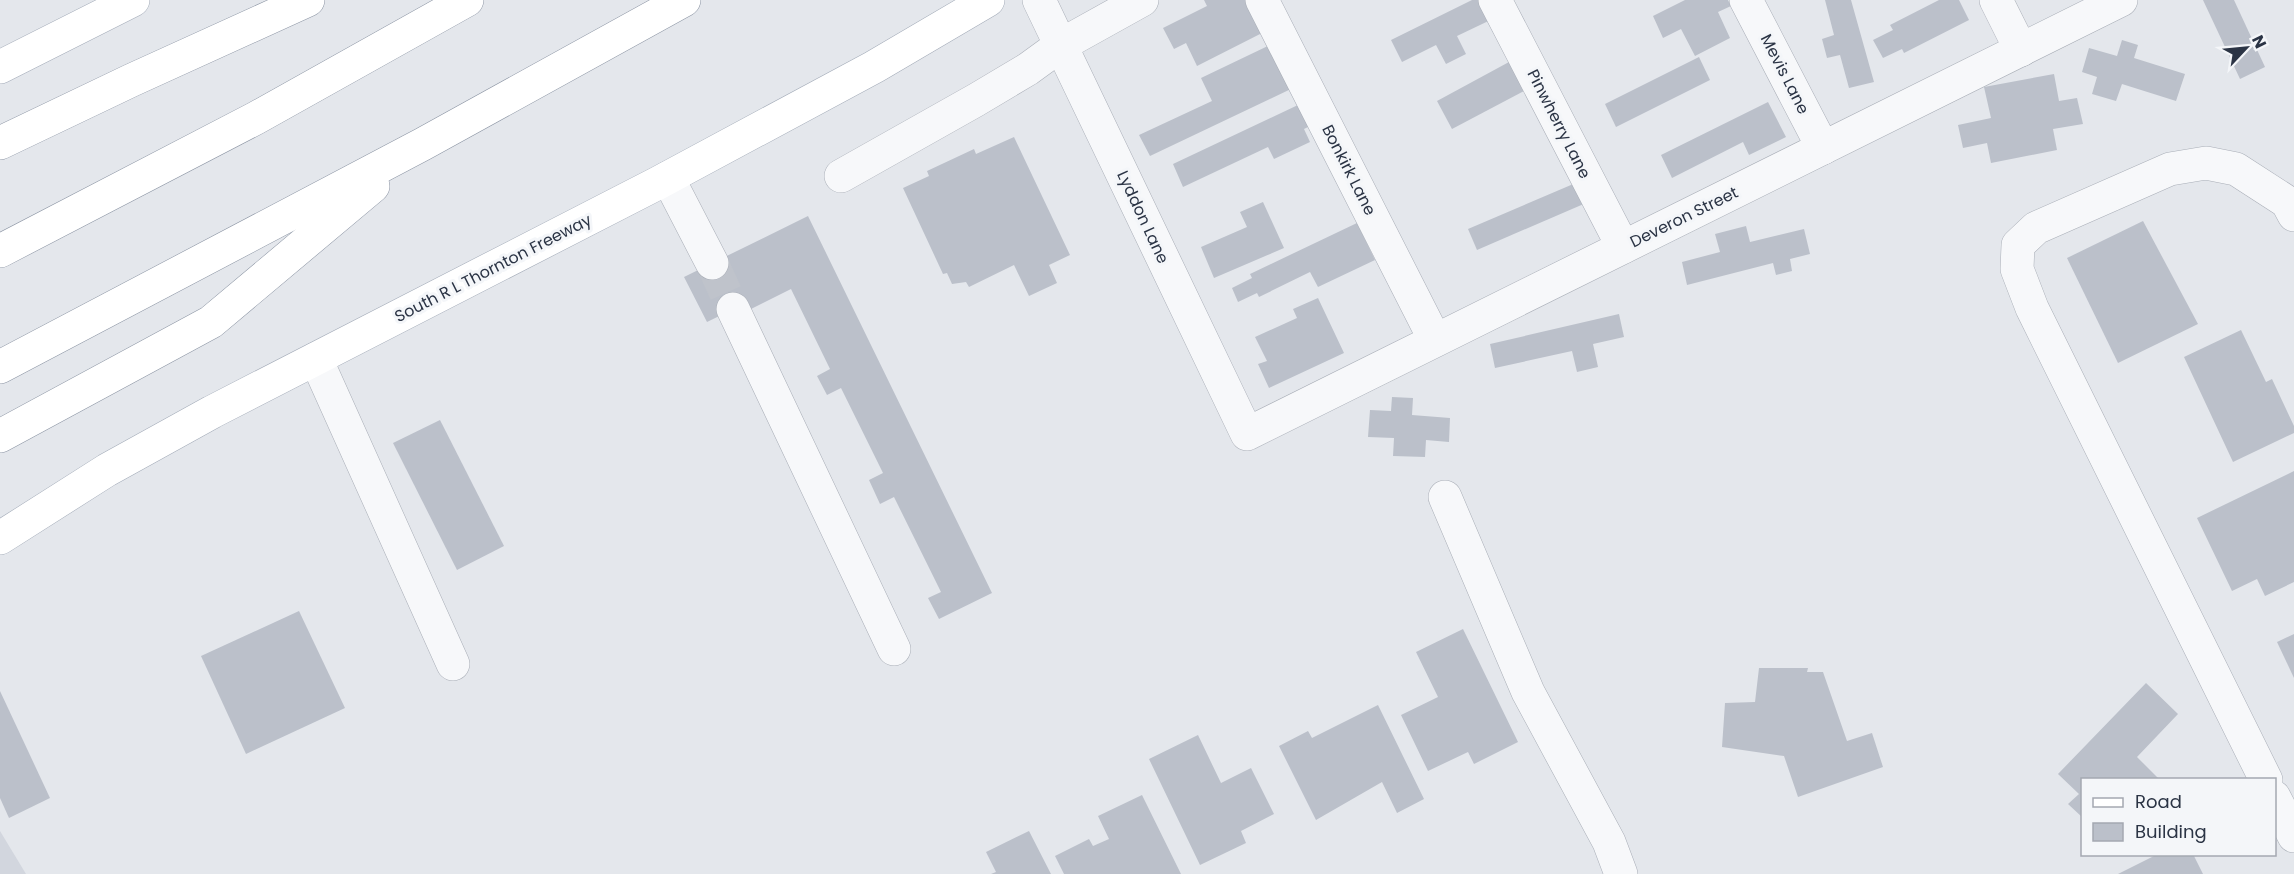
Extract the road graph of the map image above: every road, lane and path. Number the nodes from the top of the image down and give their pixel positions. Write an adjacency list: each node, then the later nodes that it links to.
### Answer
1 (133, 0): 15 (main road)
2 (308, 0): 16 (main road)
3 (467, 0): 23 (main road)
4 (684, 0): 17 (main road)
5 (988, 0): 20 (main road, South R L Thornton Freeway)
6 (1039, 0): 13 (street, Lyddon Lane)
7 (1142, 0): 13 (street)
8 (1262, 0): 26 (street, Bonkirk Lane)
9 (1496, 0): 22 (street, Pinwherry Lane)
10 (1746, 0): 18 (street, Mevis Lane)
11 (1996, 0): 14 (street)
12 (2121, 0): 14 (street, Deveron Street)
13 (1061, 45): 19 (street); 29 (street, Lyddon Lane)
14 (2021, 50): 18 (street, Deveron Street)
15 (0, 67)
16 (0, 143)
17 (423, 144): 28 (main road); 30 (main road)
18 (1823, 148): 22 (street, Deveron Street)
19 (842, 176)
20 (668, 178): 24 (street); 27 (main road, South R L Thornton Freeway)
21 (2291, 208): 35 (street)
22 (1623, 248): 26 (street, Deveron Street)
23 (0, 251)
24 (712, 263)
25 (733, 309): 33 (street)
26 (1435, 340): 29 (street, Deveron Street)
27 (316, 358): 32 (main road, South R L Thornton Freeway); 34 (street)
28 (0, 367)
29 (1247, 434)
30 (0, 436)
31 (1445, 498): 38 (street)
32 (0, 538)
33 (894, 649)
34 (453, 664)
35 (2265, 778)
36 (2276, 801): 37 (street)
37 (2294, 836)
38 (1621, 874)

